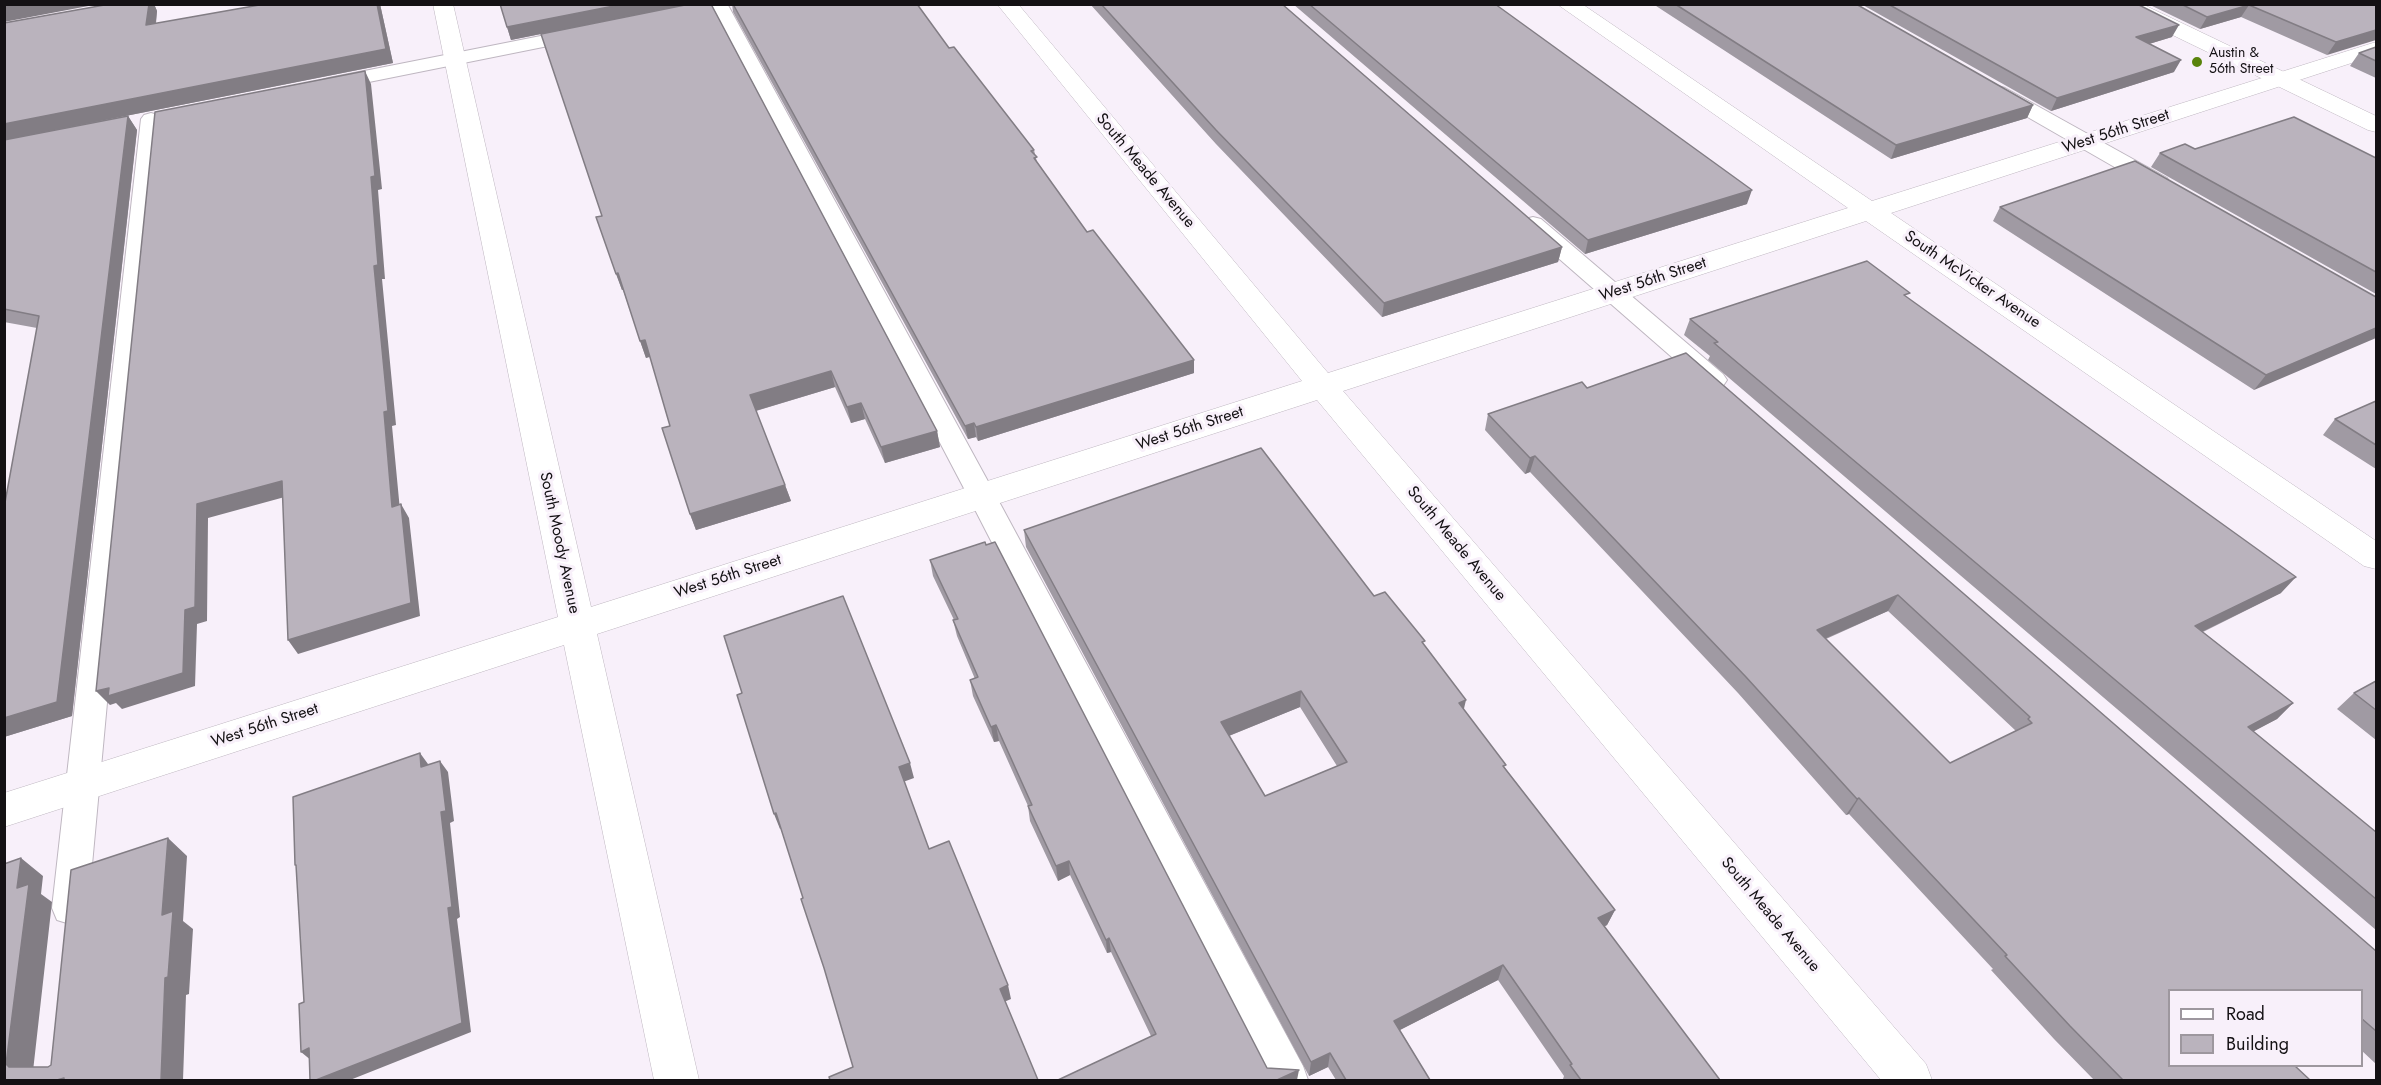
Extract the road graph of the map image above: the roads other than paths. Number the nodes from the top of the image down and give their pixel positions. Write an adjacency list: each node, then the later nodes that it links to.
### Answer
1 (443, 4): 8 (street, South Moody Avenue)
2 (1007, 4): 19 (street, South Meade Avenue)
3 (1567, 4): 16 (street, South McVicker Avenue)
4 (2124, 4): 9 (street)
5 (717, 8): 21 (lane)
6 (595, 32): 8 (lane)
7 (2376, 48): 9 (street, West 56th Street)
8 (455, 59): 11 (lane); 23 (street, South Moody Avenue)
9 (2280, 79): 13 (street); 14 (street, West 56th Street)
10 (1984, 85): 14 (lane)
11 (311, 88)
12 (151, 119): 24 (lane)
13 (2376, 125)
14 (2085, 142): 15 (lane); 16 (street, West 56th Street)
15 (2173, 191)
16 (1870, 210): 18 (street, West 56th Street); 22 (street, South McVicker Avenue)
17 (1518, 211): 18 (lane)
18 (1614, 293): 19 (street, West 56th Street); 20 (lane)
19 (1322, 386): 21 (street, West 56th Street); 29 (street, South Meade Avenue)
20 (1736, 399)
21 (982, 496): 23 (street, West 56th Street); 28 (lane)
22 (2376, 557)
23 (577, 626): 24 (street, West 56th Street); 27 (street, South Moody Avenue)
24 (83, 785): 25 (street, West 56th Street); 26 (lane)
25 (4, 810)
26 (67, 940)
27 (676, 1080)
28 (1289, 1080)
29 (1910, 1080)

